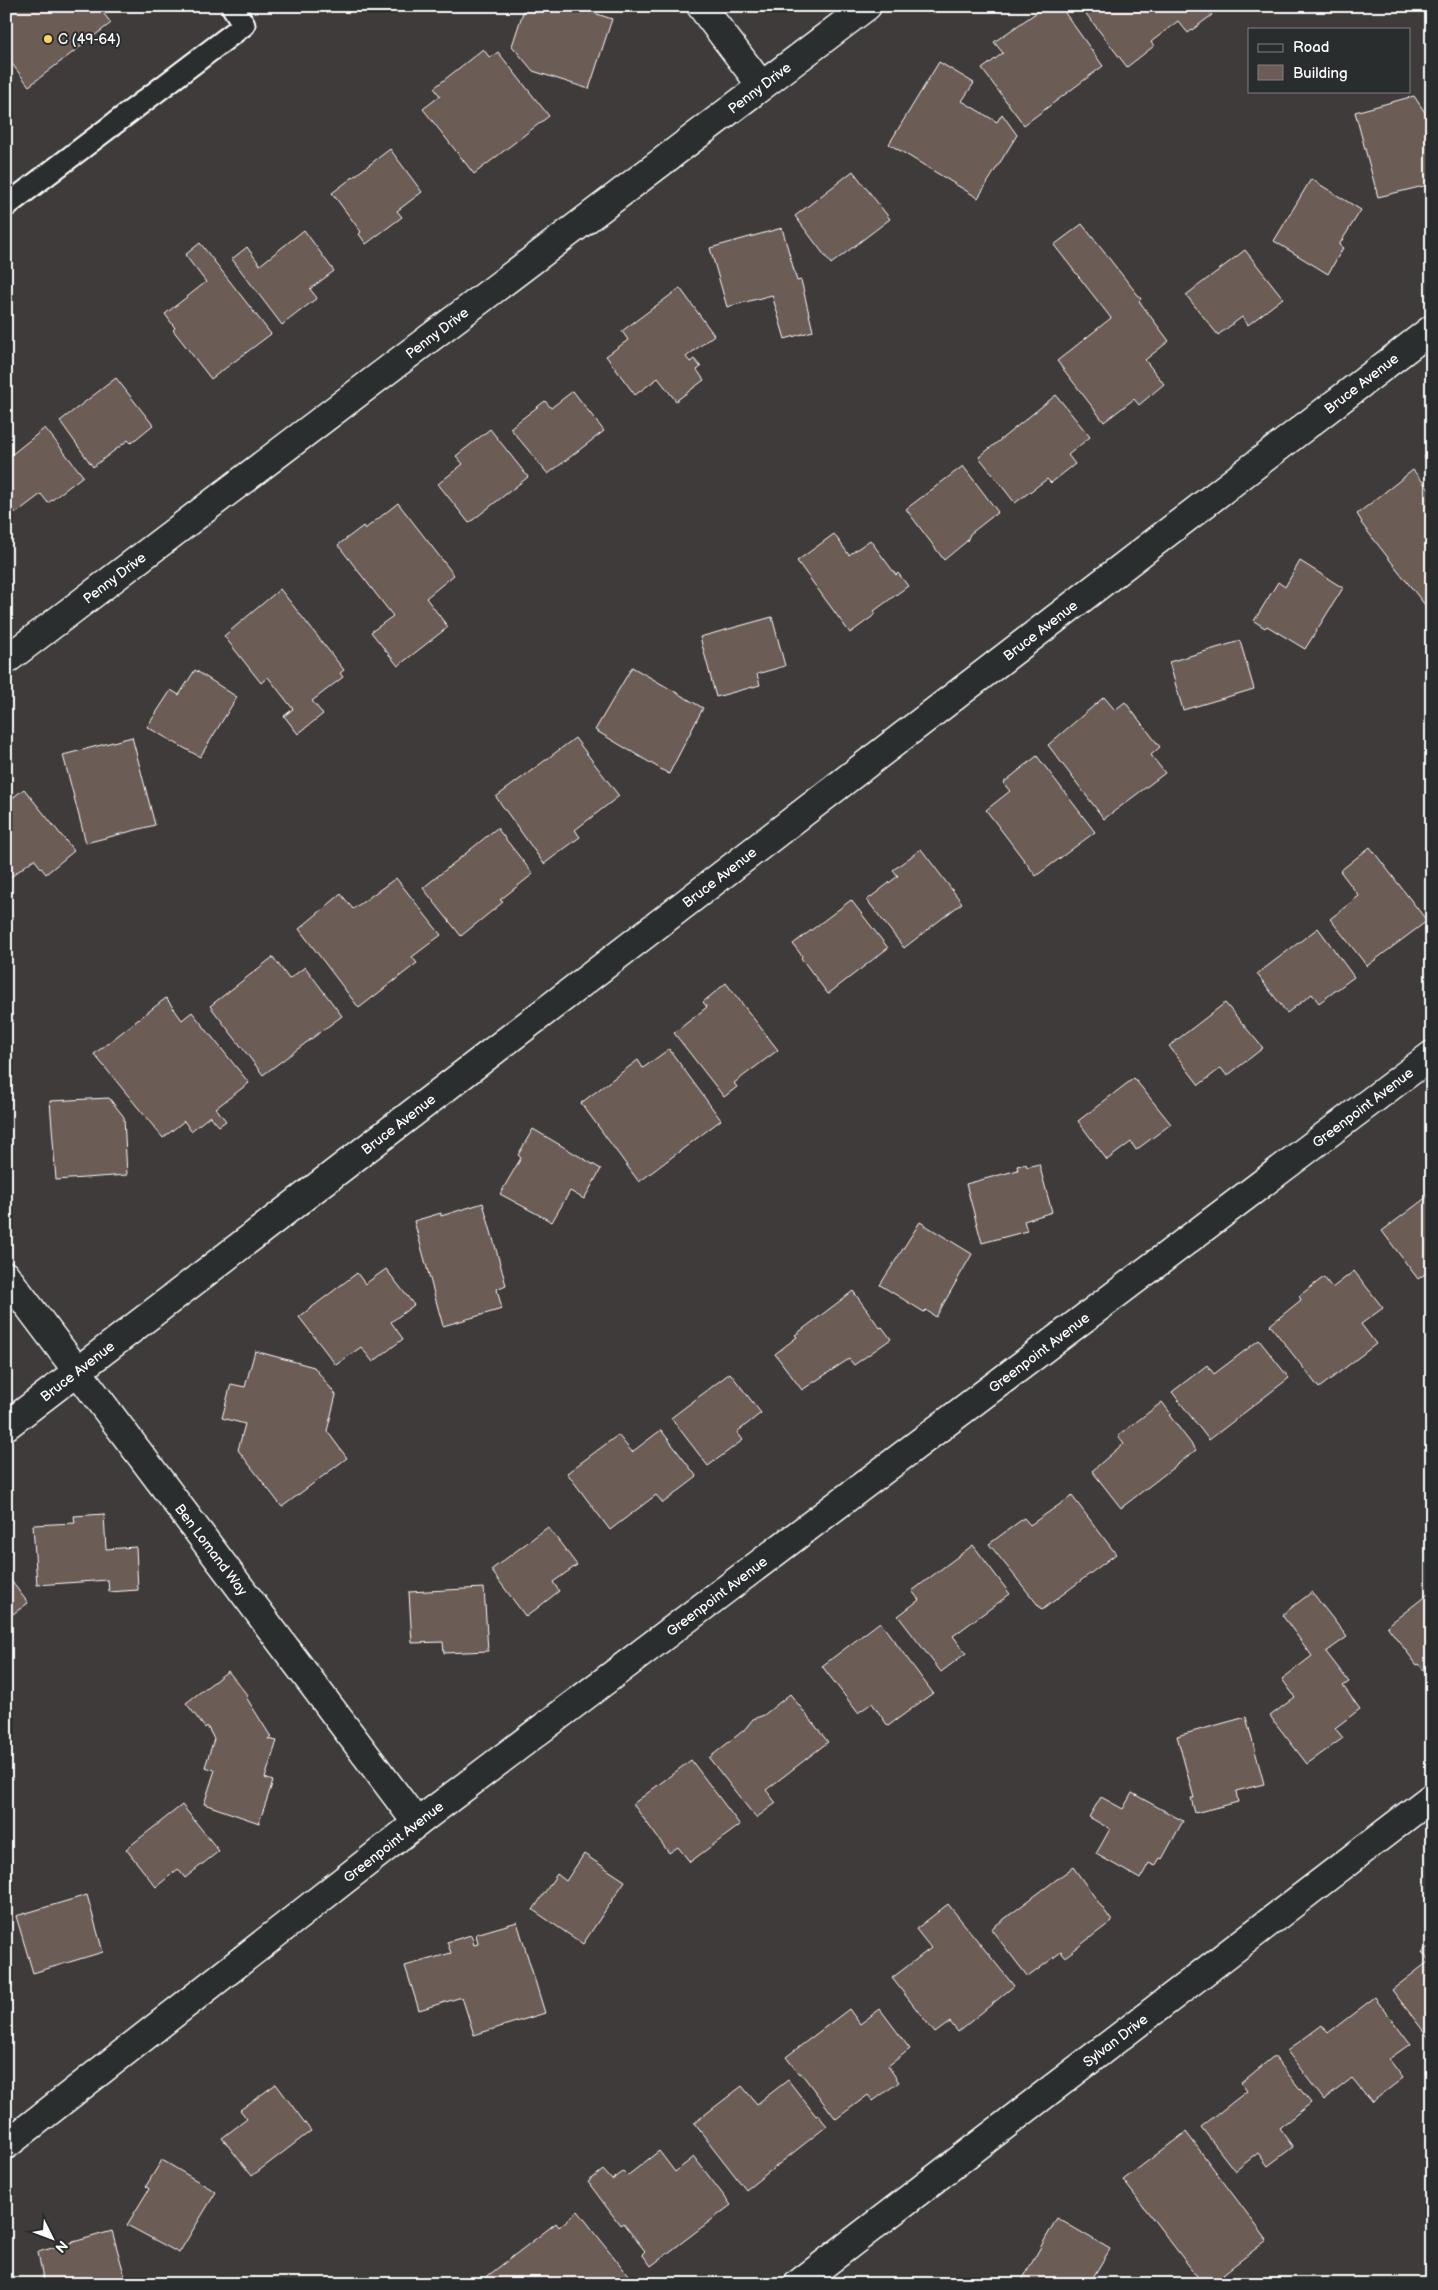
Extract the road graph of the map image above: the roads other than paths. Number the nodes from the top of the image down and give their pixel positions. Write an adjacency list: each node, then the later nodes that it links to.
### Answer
1 (232, 6): 5 (lane)
2 (701, 6): 4 (street)
3 (867, 6): 4 (street, Penny Drive)
4 (761, 85): 7 (street, Penny Drive)
5 (6, 206)
6 (1432, 329): 10 (street, Bruce Avenue)
7 (6, 660)
8 (1432, 1055): 13 (street, Greenpoint Avenue)
9 (6, 1276): 10 (street, Ben Lomand Way)
10 (78, 1372): 11 (street, Bruce Avenue); 13 (street, Ben Lomand Way)
11 (6, 1426)
12 (1432, 1797): 15 (street, Sylvan Drive)
13 (417, 1823): 14 (street, Greenpoint Avenue)
14 (6, 2146)
15 (798, 2284)

